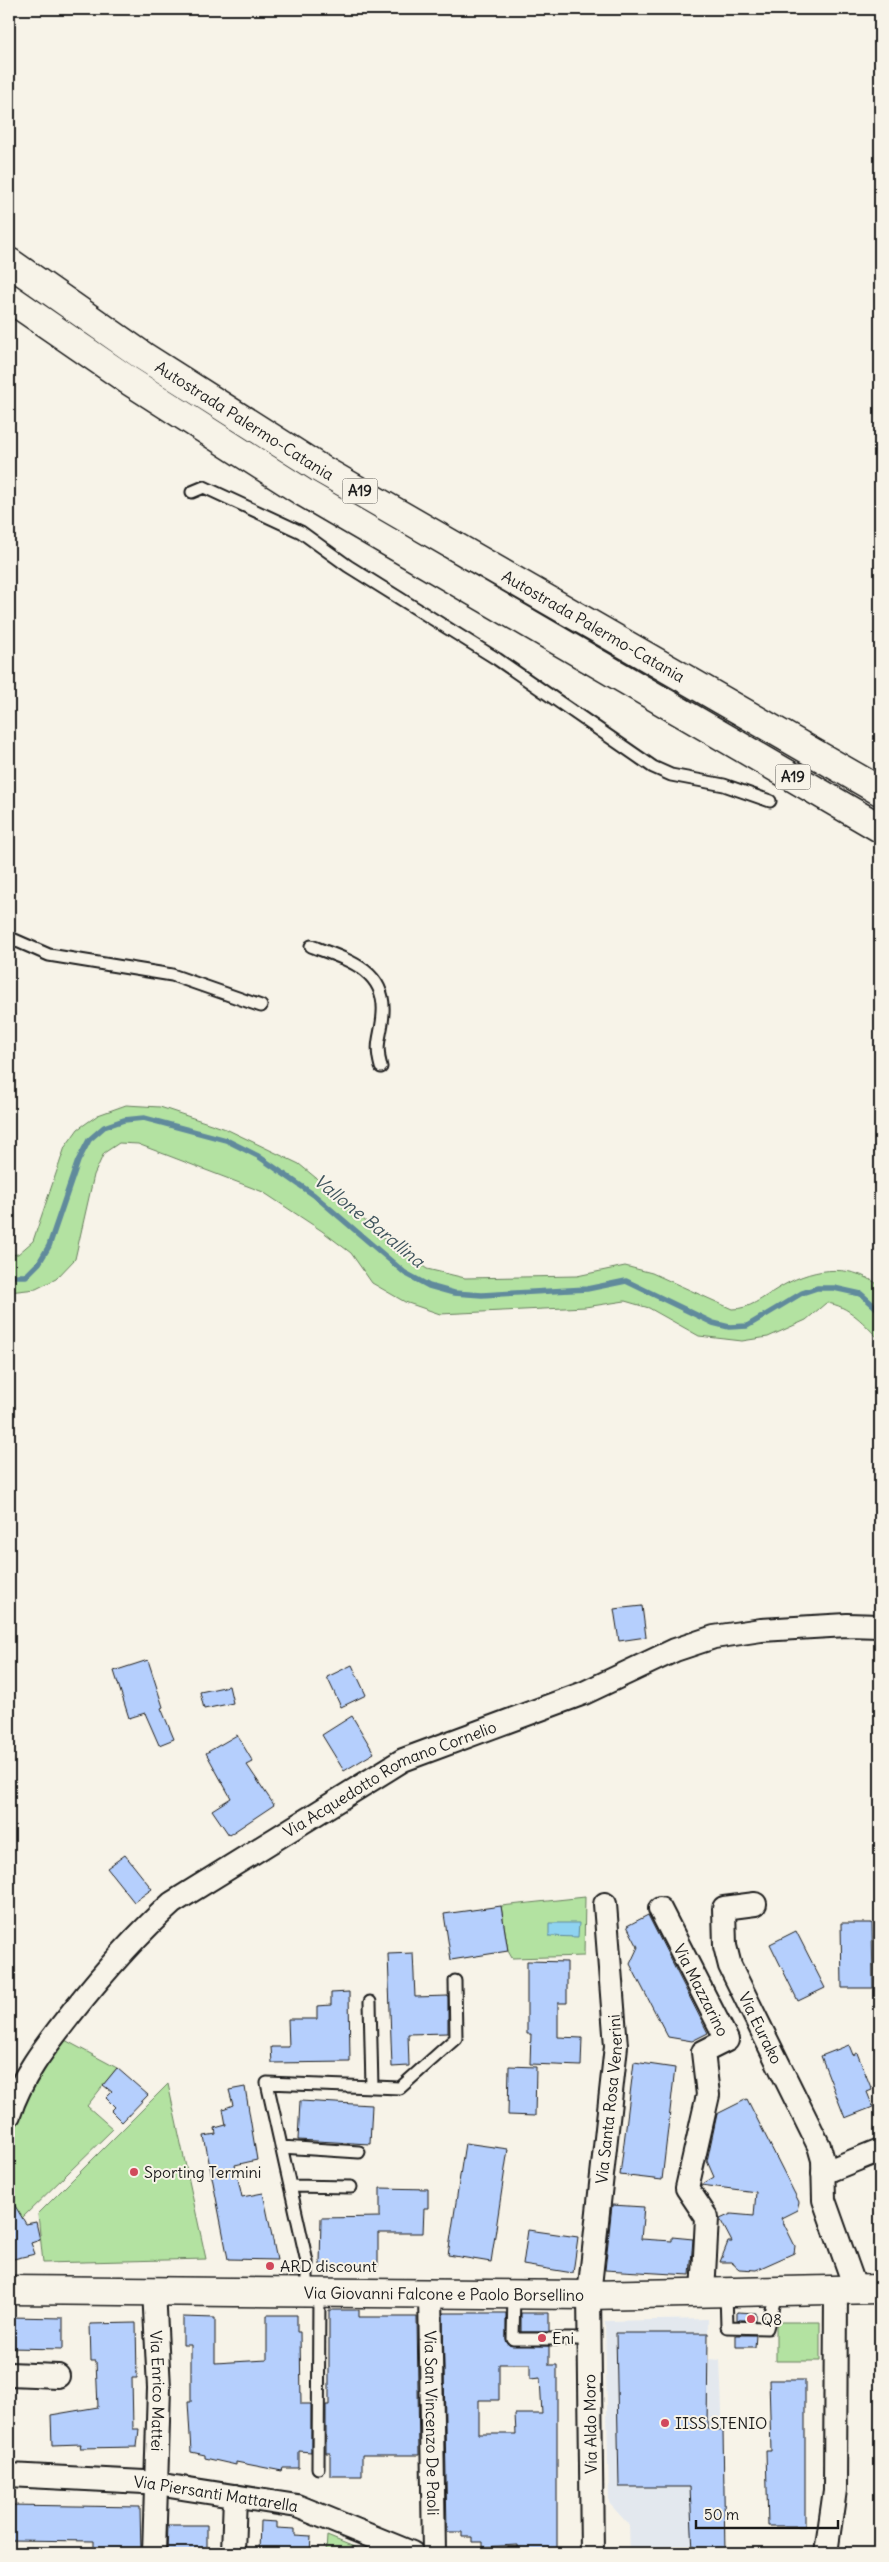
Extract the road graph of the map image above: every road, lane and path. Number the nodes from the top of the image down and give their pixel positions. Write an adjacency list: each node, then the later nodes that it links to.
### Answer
1 (9, 262): 4 (main road, Autostrada Palermo-Catania / A19)
2 (9, 298): 6 (main road, Autostrada Palermo-Catania / A19)
3 (192, 492): 5 (lane)
4 (880, 790)
5 (770, 801)
6 (880, 828)
7 (10, 938): 9 (lane)
8 (311, 946): 10 (lane)
9 (262, 1006)
10 (380, 1067)
11 (880, 1626): 18 (street, Via Acquedotto Romano Cornelio)
12 (605, 1904): 33 (street, Via Santa Rosa Venerini)
13 (755, 1904): 22 (street, Via Eurako)
14 (660, 1909): 30 (street, Via Mazzarino)
15 (455, 1981): 17 (lane)
16 (370, 2002): 17 (lane)
17 (372, 2087): 19 (lane)
18 (9, 2115)
19 (281, 2147): 21 (lane); 23 (lane)
20 (880, 2150): 22 (street)
21 (359, 2152)
22 (823, 2173): 27 (street, Via Eurako)
23 (290, 2186): 24 (lane); 29 (lane)
24 (351, 2187)
25 (9, 2290): 26 (main road, Via Giovanni Falcone e Paolo Borsellino)
26 (154, 2290): 29 (main road, Via Giovanni Falcone e Paolo Borsellino); 39 (street, Via Enrico Mattei)
27 (858, 2290): 28 (main road, Via Giovanni Falcone e Paolo Borsellino); 46 (street, Via Eurako)
28 (777, 2291): 30 (main road, Via Giovanni Falcone e Paolo Borsellino); 30 (lane)
29 (313, 2292): 31 (main road, Via Giovanni Falcone e Paolo Borsellino); 37 (lane)
30 (714, 2292): 33 (main road, Via Giovanni Falcone e Paolo Borsellino)
31 (430, 2293): 32 (main road, Via Giovanni Falcone e Paolo Borsellino); 44 (street, Via San Vincenzo De Paoli)
32 (514, 2294): 33 (main road, Via Giovanni Falcone e Paolo Borsellino); 34 (lane)
33 (589, 2295): 34 (street, Via Aldo Moro)
34 (589, 2339): 45 (street, Via Aldo Moro)
35 (9, 2374): 36 (street)
36 (58, 2376)
37 (318, 2468)
38 (9, 2475): 39 (street, Via Piersanti Mattarella)
39 (158, 2484): 40 (street, Via Piersanti Mattarella); 42 (street, Via Enrico Mattei)
40 (235, 2496): 41 (street, Via Piersanti Mattarella); 43 (street)
41 (406, 2552)
42 (154, 2553)
43 (233, 2553)
44 (434, 2553)
45 (592, 2553)
46 (826, 2553)

